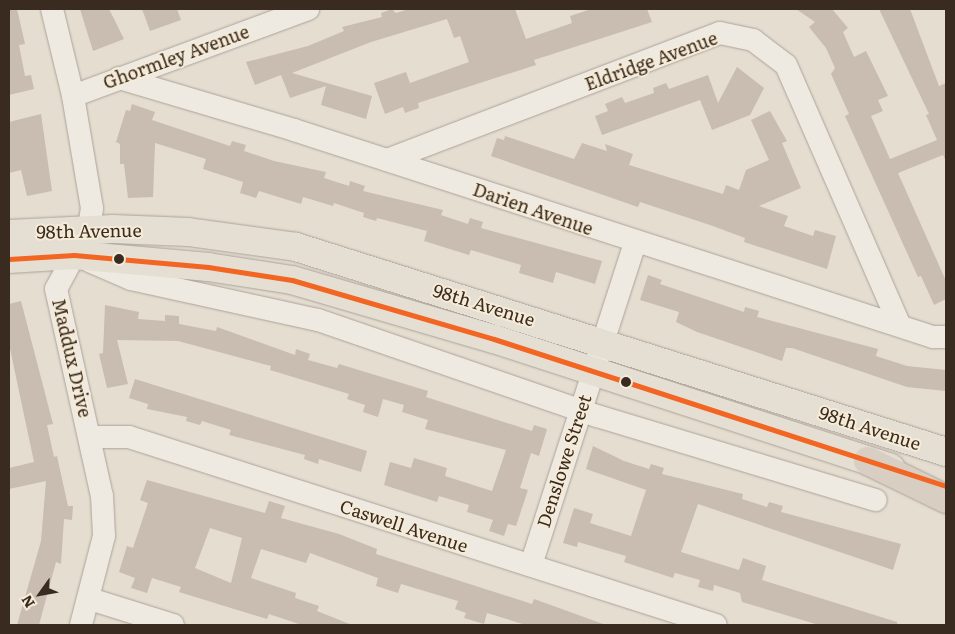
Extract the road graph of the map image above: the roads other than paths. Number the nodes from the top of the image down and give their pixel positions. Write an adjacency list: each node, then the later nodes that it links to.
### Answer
1 (52, 9): 4 (street, Maddux Drive)
2 (308, 9): 3 (street, Ghormley Avenue)
3 (119, 78): 4 (street, Ghormley Avenue); 5 (street, Darien Avenue)
4 (73, 96): 6 (street, Maddux Drive)
5 (387, 160): 8 (street, Darien Avenue); 11 (street, Eldridge Avenue)
6 (89, 228): 7 (main road, 98th Avenue); 9 (street, Maddux Drive); 13 (main road, 98th Avenue)
7 (9, 234)
8 (635, 243): 11 (street, Darien Avenue); 13 (street, Denslowe Street)
9 (74, 255): 10 (main road, 98th Avenue); 14 (main road, 98th Avenue); 15 (street, 98th Avenue); 16 (street, Maddux Drive)
10 (9, 259)
11 (899, 324): 12 (street, Darien Avenue)
12 (946, 337)
13 (602, 341): 14 (street, Denslowe Street); 17 (main road, 98th Avenue)
14 (592, 372): 15 (street, Denslowe Street); 18 (main road, 98th Avenue)
15 (580, 411): 21 (street, 98th Avenue); 22 (street, Denslowe Street)
16 (90, 437): 22 (street, Caswell Avenue); 23 (street, Maddux Drive)
17 (946, 452)
18 (868, 461): 19 (main road, 98th Avenue); 20 (highway)
19 (946, 486)
20 (946, 499)
21 (876, 500)
22 (531, 565): 26 (street, Caswell Avenue)
23 (90, 599): 24 (street, Maddux Drive); 25 (street)
24 (81, 625)
25 (173, 625)
26 (716, 625)

